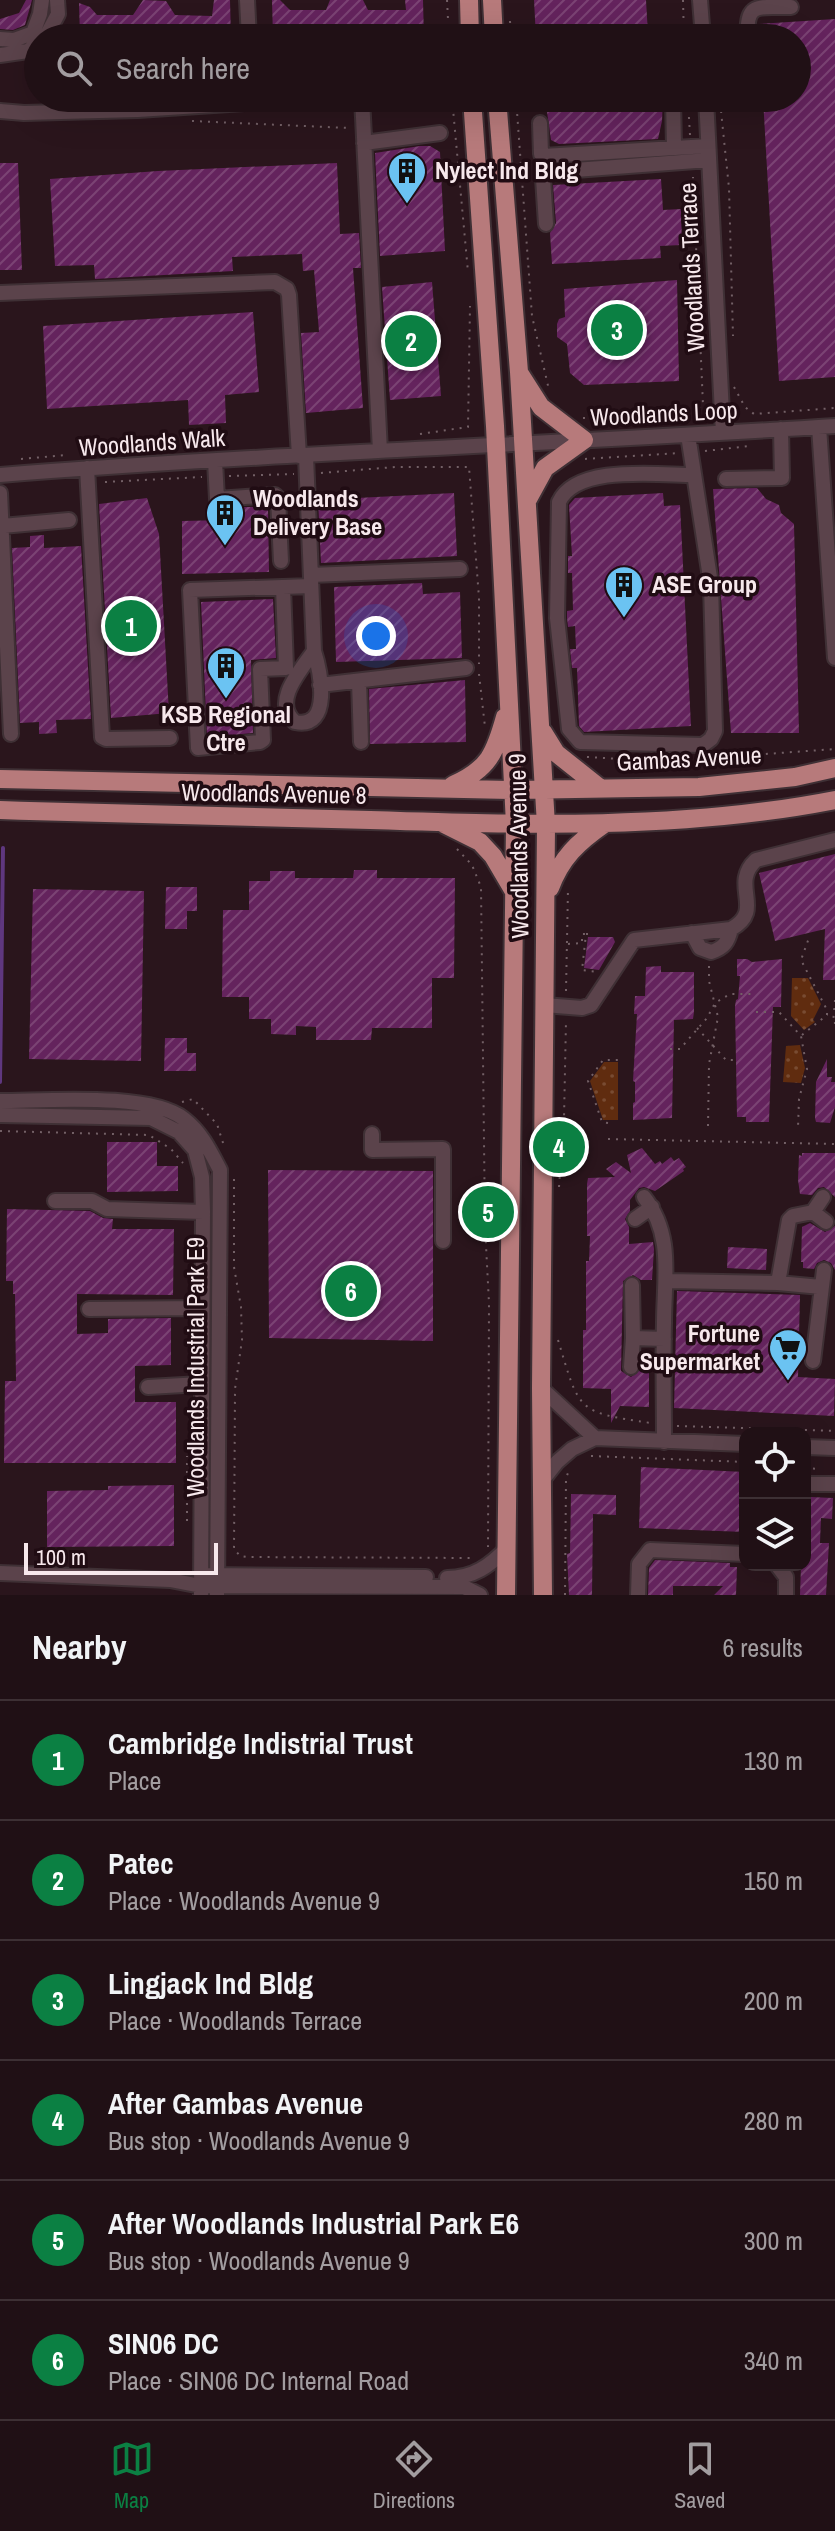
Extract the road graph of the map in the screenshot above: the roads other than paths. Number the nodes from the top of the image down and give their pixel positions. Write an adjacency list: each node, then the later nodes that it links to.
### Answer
1 (42, 0): 8 (street)
2 (57, 0): 9 (street)
3 (247, 0): 10 (street)
4 (469, 0): 11 (main road)
5 (492, 0): 12 (main road)
6 (700, 0): 13 (street)
7 (791, 7): 14 (street)
8 (36, 24)
9 (54, 24)
10 (248, 24)
11 (470, 24)
12 (493, 24)
13 (702, 24)
14 (747, 24)
15 (24, 36): 16 (street)
16 (0, 39)
17 (24, 52): 18 (street)
18 (0, 55)
19 (0, 111): 20 (street)
20 (62, 112)
21 (363, 112): 28 (street)
22 (473, 112): 41 (main road, Woodlands Avenue 9)
23 (498, 112): 34 (main road, Woodlands Avenue 9)
24 (673, 112): 29 (street)
25 (707, 112): 30 (street, Woodlands Terrace)
26 (540, 123): 29 (street)
27 (440, 133): 28 (street)
28 (364, 136): 43 (street)
29 (674, 147): 31 (street)
30 (709, 153): 31 (street); 38 (street, Woodlands Terrace)
31 (691, 154): 32 (street)
32 (546, 224)
33 (0, 293): 44 (street)
34 (519, 372): 40 (main road); 42 (main road, Woodlands Avenue 9)
35 (835, 426): 36 (street, Woodlands Loop)
36 (819, 427): 37 (street, Woodlands Loop); 59 (street)
37 (781, 429): 38 (street, Woodlands Loop); 49 (street)
38 (723, 433): 39 (street, Woodlands Loop)
39 (688, 435): 40 (street, Woodlands Loop); 47 (street)
40 (584, 440): 42 (street, Woodlands Loop); 51 (main road)
41 (495, 443): 42 (street, Woodlands Loop); 43 (street, Woodlands Walk); 63 (main road, Woodlands Avenue 9)
42 (523, 443): 51 (main road, Woodlands Avenue 9)
43 (380, 451): 44 (street, Woodlands Walk)
44 (303, 456): 45 (street, Woodlands Walk); 56 (street)
45 (216, 468): 48 (street, Woodlands Walk); 54 (street)
46 (0, 475): 48 (street, Woodlands Walk)
47 (694, 475): 47 (street)
48 (88, 476): 66 (street)
49 (726, 479)
50 (0, 493): 53 (street)
51 (526, 503): 64 (main road, Woodlands Avenue 9)
52 (69, 520): 53 (street)
53 (2, 526): 65 (street)
54 (281, 561)
55 (460, 569): 56 (street)
56 (311, 580): 57 (street); 58 (street)
57 (283, 587): 57 (street)
58 (314, 651): 62 (street); 62 (street)
59 (835, 658)
60 (466, 668): 61 (street)
61 (359, 681): 62 (street); 67 (street)
62 (320, 685)
63 (509, 704): 70 (main road); 73 (main road, Woodlands Avenue 9)
64 (541, 728): 71 (main road, Woodlands Avenue 9); 72 (main road)
65 (11, 734)
66 (170, 738)
67 (361, 742)
68 (835, 768): 72 (main road, Gambas Avenue)
69 (0, 779): 70 (main road, Woodlands Avenue 8)
70 (447, 788): 73 (main road, Woodlands Avenue 8)
71 (545, 788): 72 (main road, Gambas Avenue); 73 (main road, Woodlands Avenue 8); 79 (main road, Woodlands Avenue 9)
72 (600, 788)
73 (514, 790): 78 (main road, Woodlands Avenue 9)
74 (835, 800): 77 (main road)
75 (0, 810): 76 (main road, Woodlands Avenue 8)
76 (440, 822): 78 (main road, Woodlands Avenue 8); 81 (main road)
77 (607, 823): 79 (main road); 82 (main road)
78 (515, 824): 79 (main road, Woodlands Avenue 8); 81 (main road, Woodlands Avenue 9)
79 (546, 825): 82 (main road, Woodlands Avenue 9)
80 (835, 840): 83 (street)
81 (514, 892): 119 (main road, Woodlands Avenue 9)
82 (545, 900): 85 (main road, Woodlands Avenue 9)
83 (731, 929): 84 (street); 84 (street)
84 (692, 933): 85 (street)
85 (544, 1005): 110 (main road, Woodlands Avenue 9)
86 (0, 1101): 89 (street)
87 (0, 1115): 89 (street)
88 (372, 1134): 96 (street)
89 (200, 1146): 92 (street, Woodlands Industrial Park E9); 123 (street, Woodlands Industrial Park E9)
90 (823, 1197): 93 (street)
91 (55, 1201): 92 (street)
92 (203, 1212): 102 (street, Woodlands Industrial Park E9)
93 (813, 1212): 95 (street); 99 (street)
94 (635, 1219): 98 (street)
95 (826, 1222)
96 (443, 1241)
97 (824, 1270): 101 (street)
98 (667, 1281): 99 (street); 105 (street)
99 (778, 1283): 101 (street)
100 (632, 1285): 104 (street)
101 (821, 1287): 106 (street)
102 (202, 1308): 103 (street); 108 (street, Woodlands Industrial Park E9)
103 (89, 1309)
104 (633, 1338): 105 (street); 107 (street)
105 (664, 1339): 112 (street)
106 (813, 1361)
107 (631, 1367)
108 (201, 1384): 109 (street); 123 (street, Woodlands Industrial Park E9)
109 (148, 1387)
110 (541, 1388): 111 (street); 116 (main road, Woodlands Avenue 9)
111 (595, 1438): 112 (street); 116 (street)
112 (664, 1442): 113 (street)
113 (739, 1444)
114 (811, 1447): 115 (street)
115 (835, 1448)
116 (542, 1481): 127 (main road, Woodlands Avenue 9)
117 (811, 1484): 118 (street)
118 (835, 1484)
119 (508, 1547): 123 (street); 126 (main road, Woodlands Avenue 9)
120 (739, 1554): 128 (street)
121 (782, 1571): 129 (street)
122 (0, 1573): 123 (street)
123 (209, 1585): 124 (street)
124 (263, 1591): 125 (street)
125 (480, 1595)
126 (506, 1595)
127 (543, 1595)
128 (638, 1595)
129 (786, 1595)

